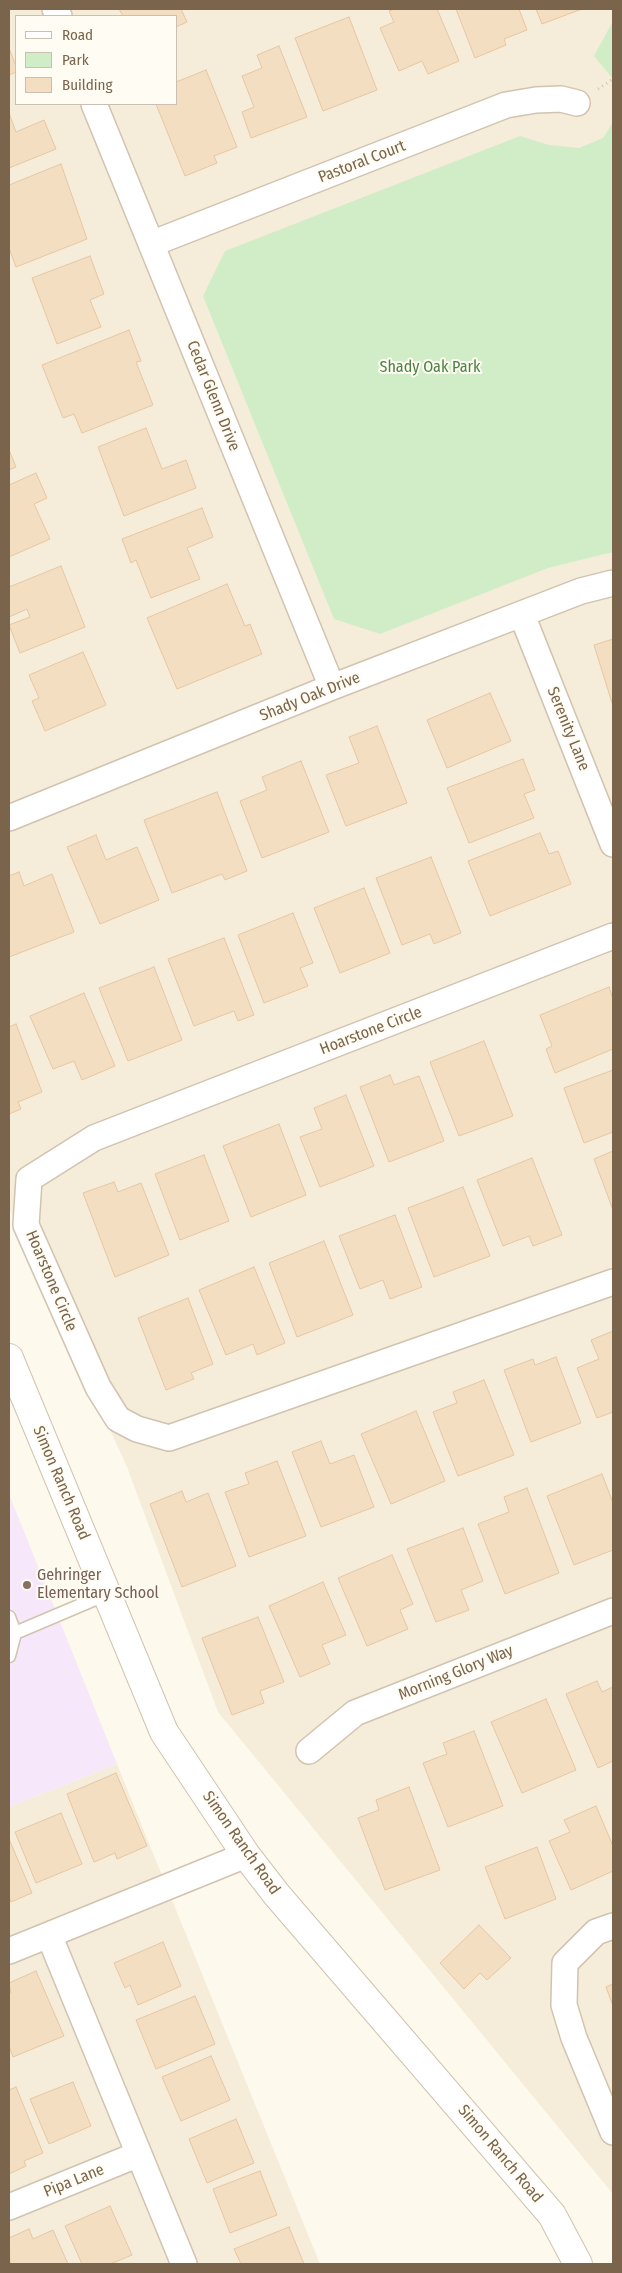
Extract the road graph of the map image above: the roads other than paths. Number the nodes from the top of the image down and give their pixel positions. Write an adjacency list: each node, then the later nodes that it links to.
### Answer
1 (577, 103): 3 (street, Pastoral Court)
2 (94, 105): 3 (street, Cedar Glenn Drive)
3 (151, 244): 6 (street, Cedar Glenn Drive)
4 (613, 583): 5 (street, Shady Oak Drive)
5 (522, 615): 6 (street, Shady Oak Drive); 8 (street, Serenity Lane)
6 (332, 687): 7 (street, Shady Oak Drive)
7 (11, 811)
8 (613, 844)
9 (613, 936): 10 (street, Hoarstone Circle)
10 (613, 1282)
11 (9, 1358): 12 (street, Simon Ranch Road)
12 (107, 1594): 15 (lane); 18 (street, Simon Ranch Road)
13 (613, 1611): 17 (street, Morning Glory Way)
14 (9, 1617): 15 (lane)
15 (12, 1633): 16 (lane)
16 (9, 1656)
17 (309, 1751)
18 (246, 1855): 20 (street); 26 (street, Simon Ranch Road)
19 (613, 1926): 22 (street)
20 (49, 1935): 21 (street); 23 (street)
21 (9, 1951)
22 (613, 2132)
23 (139, 2154): 24 (street, Pipa Lane); 25 (street)
24 (9, 2208)
25 (184, 2264)
26 (578, 2264)

